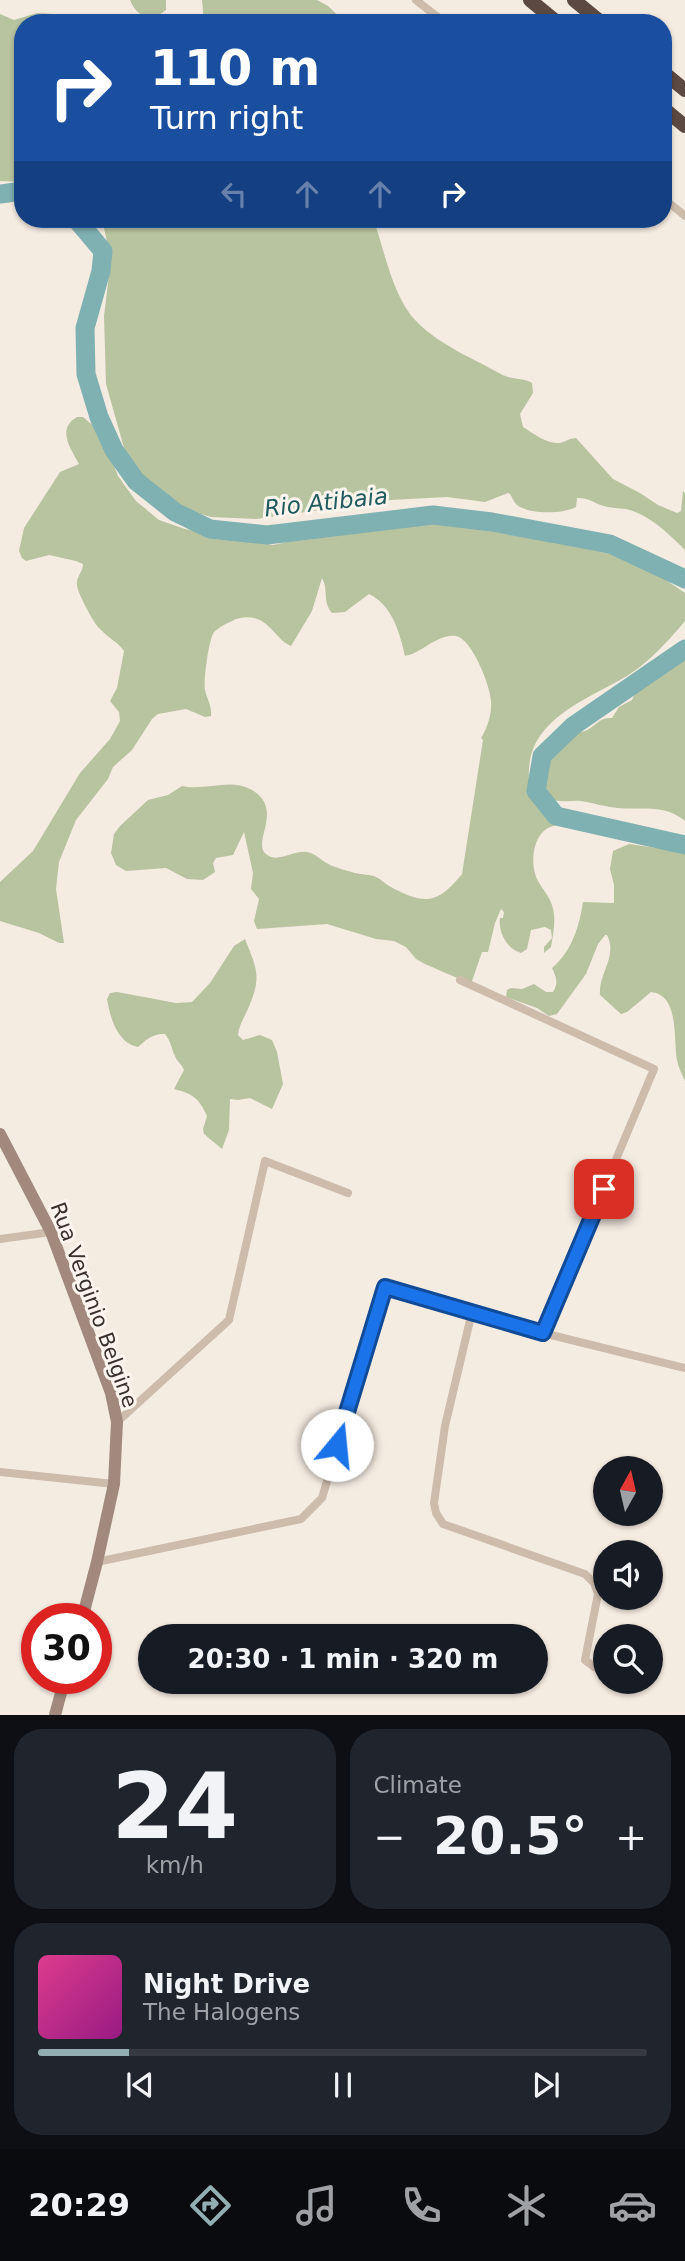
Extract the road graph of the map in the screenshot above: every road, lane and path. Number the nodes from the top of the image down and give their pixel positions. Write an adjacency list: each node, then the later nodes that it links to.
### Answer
1 (416, 0): 4 (street)
2 (530, 0): 5 (highway)
3 (574, 0): 6 (highway)
4 (434, 14)
5 (547, 14)
6 (591, 14)
7 (460, 981): 13 (street)
8 (0, 1134): 10 (street, Rua Verginio Belgine)
9 (348, 1192): 15 (street)
10 (51, 1232): 11 (street); 15 (street, Rua Verginio Belgine)
11 (0, 1239)
12 (472, 1312): 13 (street); 18 (street); 20 (street)
13 (543, 1333): 14 (street)
14 (685, 1368)
15 (117, 1422): 17 (street, Rua Verginio Belgine)
16 (0, 1472): 17 (street)
17 (114, 1484): 18 (street, Rua Verginio Belgine)
18 (97, 1562): 19 (street, Rua Verginio Belgine)
19 (86, 1603)
20 (593, 1666)
21 (61, 1694): 22 (street)
22 (55, 1715)

